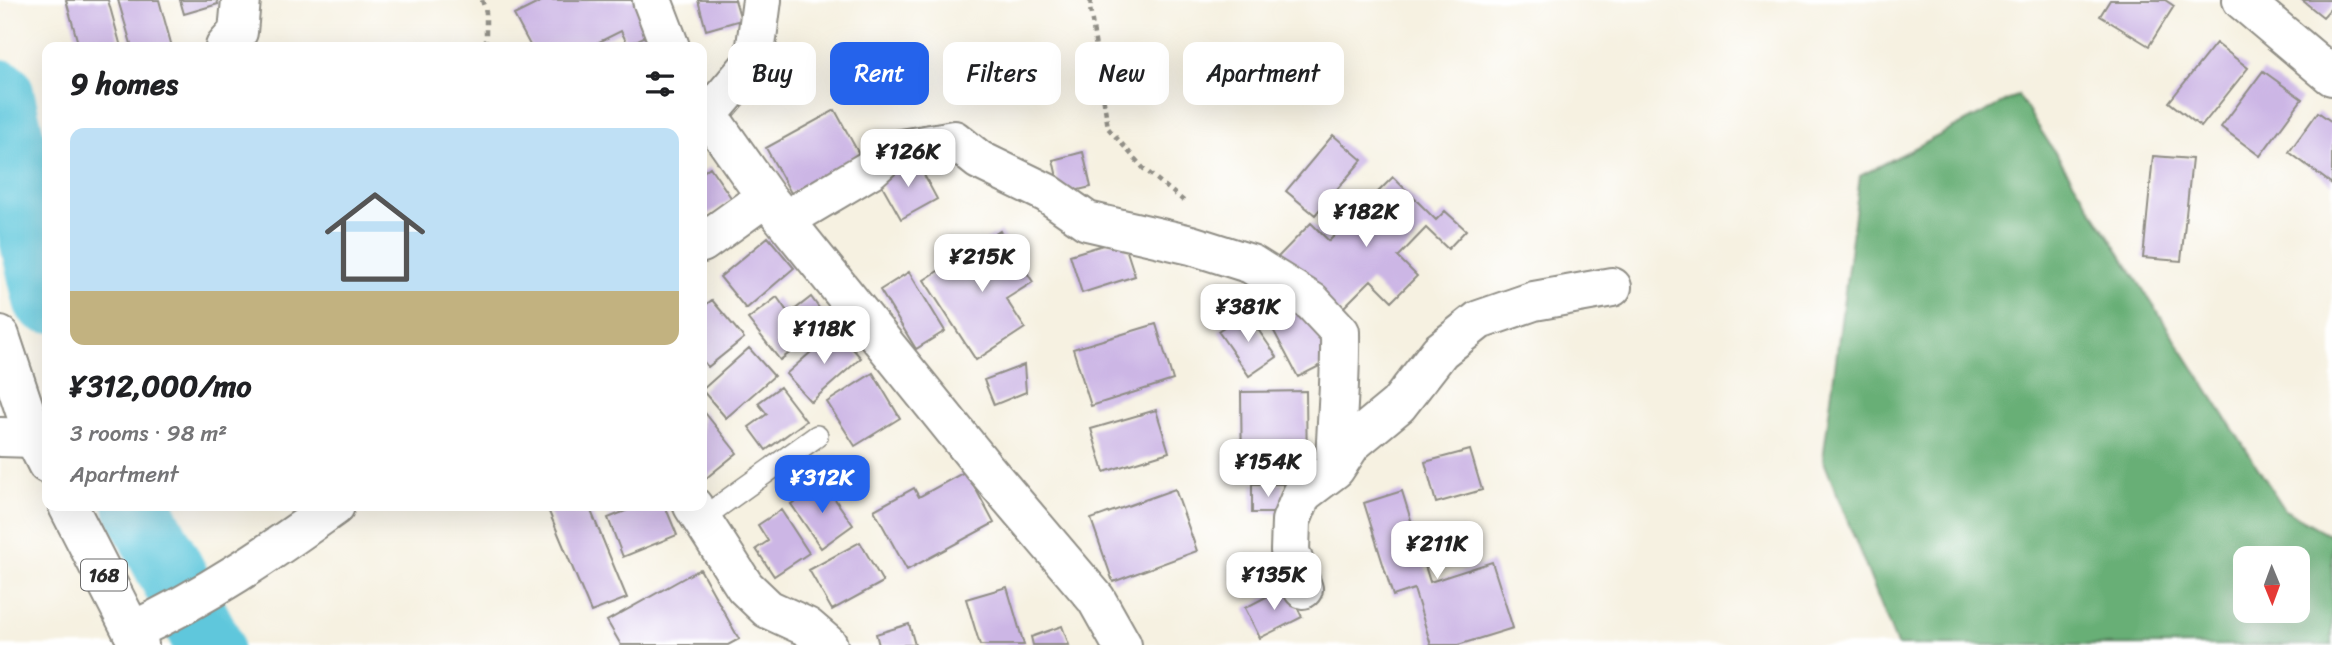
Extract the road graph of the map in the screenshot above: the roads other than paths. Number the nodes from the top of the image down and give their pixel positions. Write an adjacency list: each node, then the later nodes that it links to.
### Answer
1 (242, 0): 5 (main road)
2 (652, 0): 6 (main road)
3 (762, 0): 8 (main road)
4 (2242, 0): 7 (main road)
5 (229, 42)
6 (668, 42)
7 (2332, 76)
8 (707, 108)
9 (707, 113): 10 (main road)
10 (776, 208): 11 (main road); 16 (main road); 24 (main road)
11 (707, 241)
12 (1612, 286): 16 (main road)
13 (0, 336): 15 (main road)
14 (817, 436): 17 (lane)
15 (27, 446)
16 (1335, 469): 21 (main road)
17 (707, 506)
18 (71, 511): 22 (main road, 168)
19 (328, 511): 22 (main road)
20 (697, 512): 23 (main road)
21 (1303, 589)
22 (135, 638)
23 (828, 645)
24 (1122, 645)

